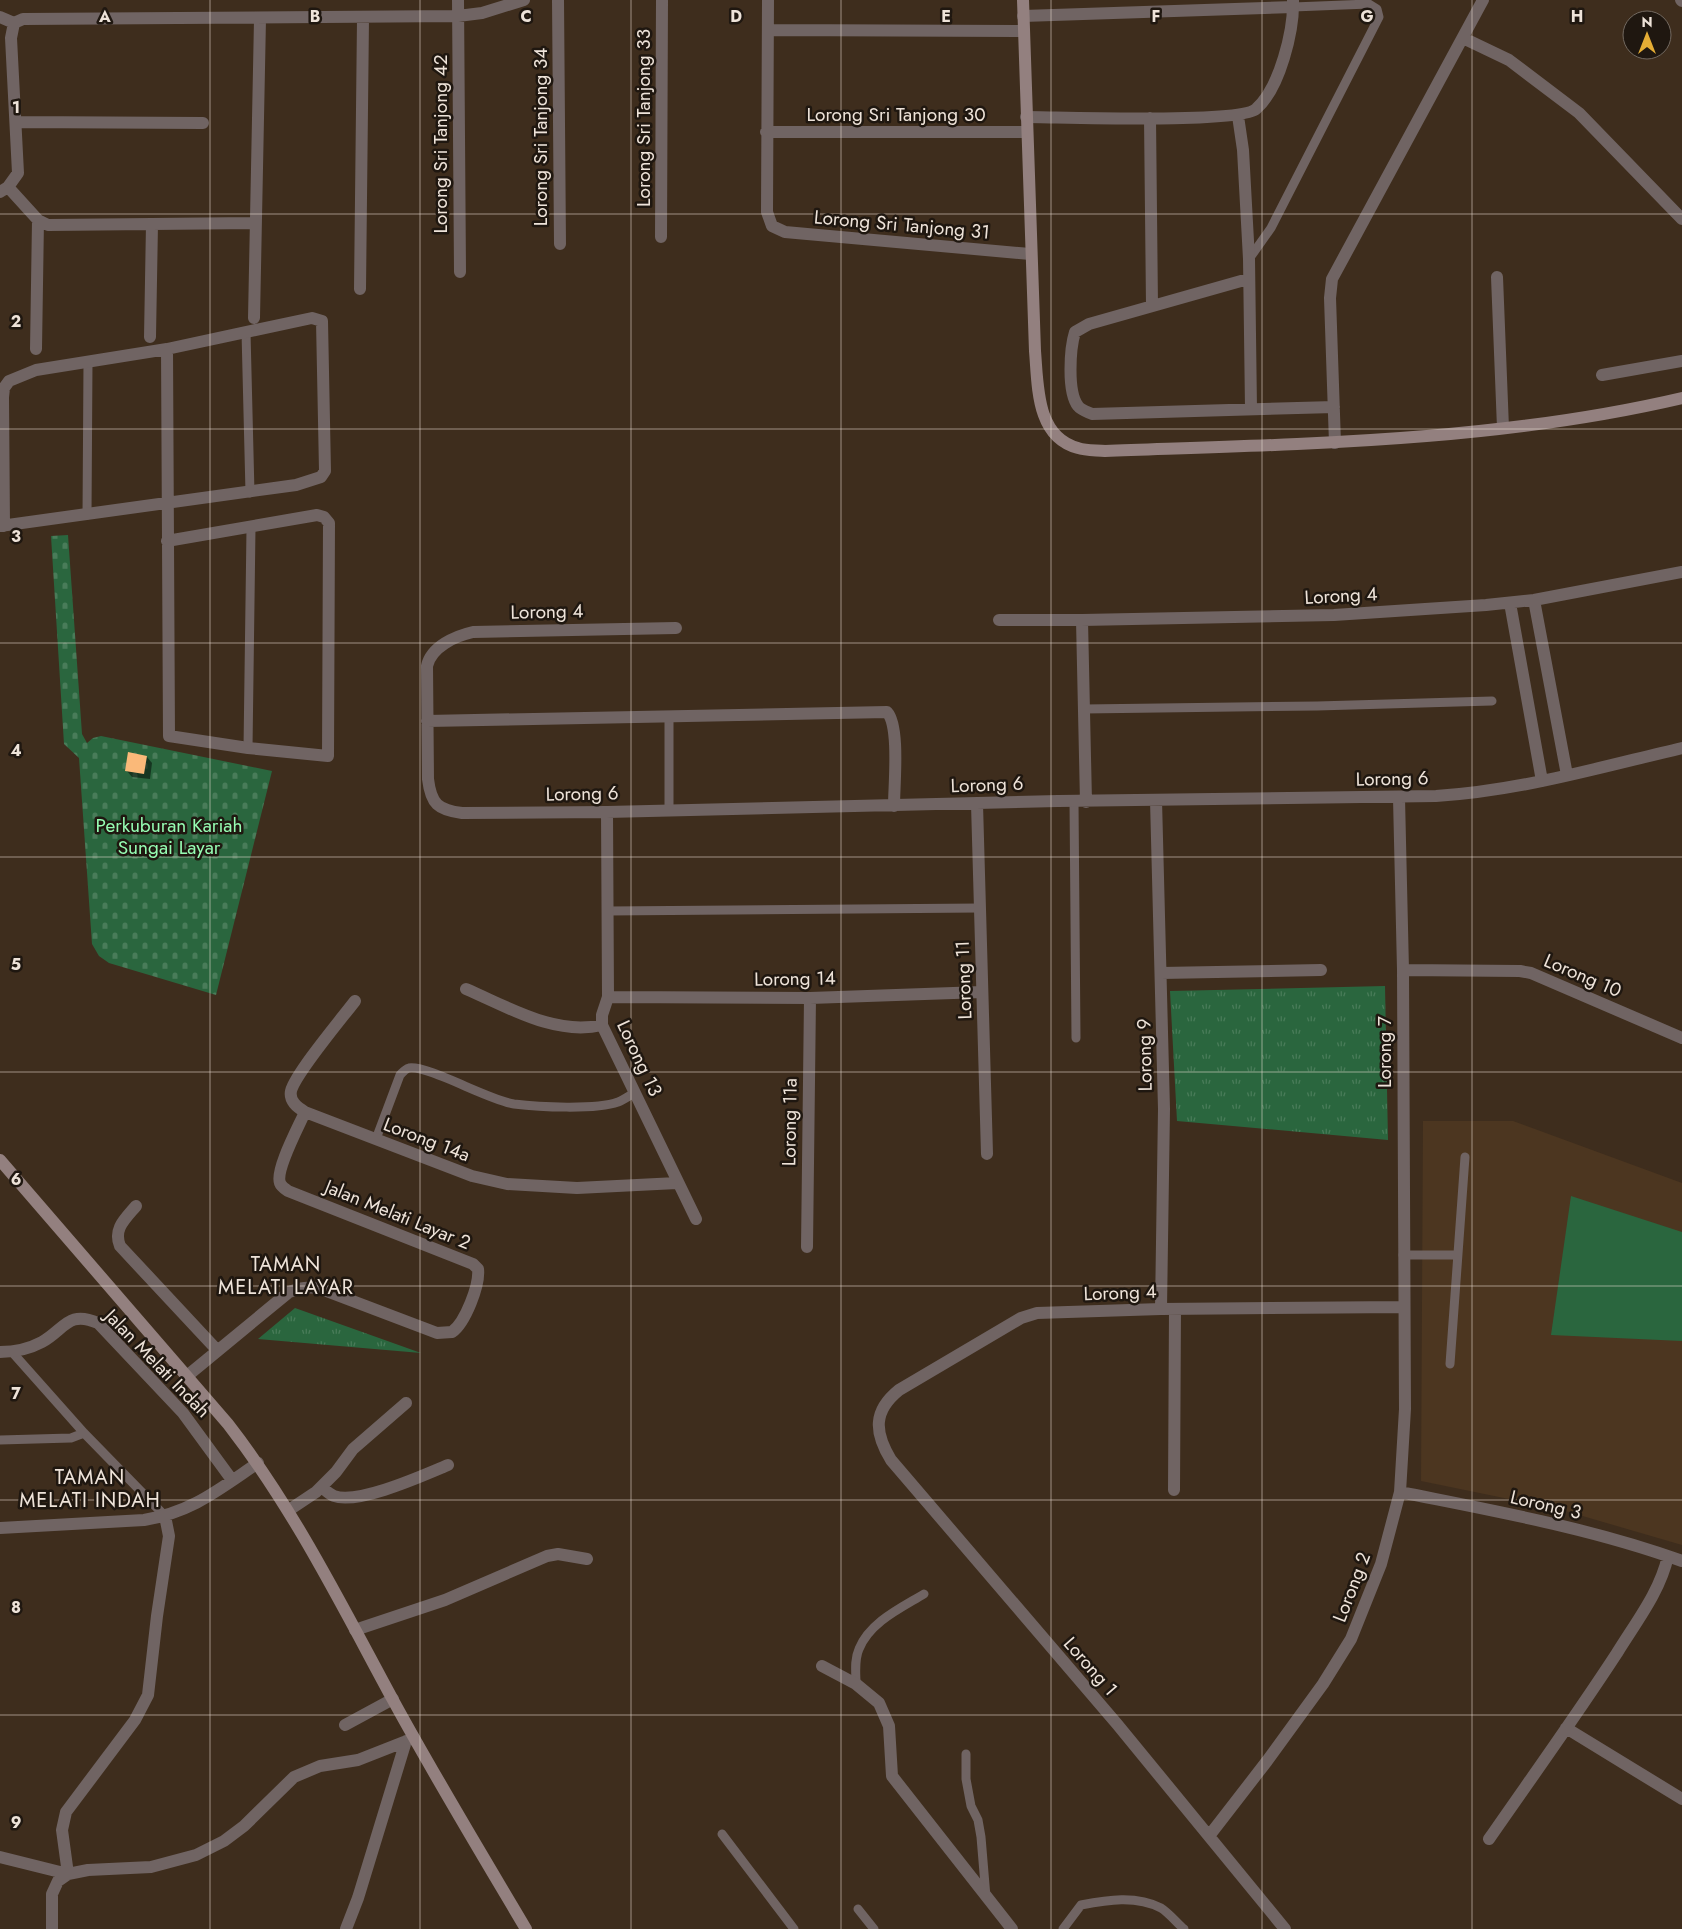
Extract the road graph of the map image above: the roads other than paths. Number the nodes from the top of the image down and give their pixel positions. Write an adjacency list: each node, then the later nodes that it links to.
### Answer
1 (458, 0): 9 (street, Lorong Sri Tanjong 42)
2 (524, 0): 9 (street)
3 (558, 0): 31 (street, Lorong Sri Tanjong 34)
4 (662, 0): 30 (street, Lorong Sri Tanjong 33)
5 (768, 0): 15 (street)
6 (1023, 0): 10 (street)
7 (1483, 0): 17 (street)
8 (1293, 4): 10 (street); 19 (street); 33 (lane)
9 (458, 16): 12 (street); 34 (street, Lorong Sri Tanjong 42)
10 (1023, 16): 16 (street)
11 (0, 17): 14 (street)
12 (362, 18): 13 (street); 37 (street)
13 (260, 19): 14 (street); 28 (street)
14 (14, 23): 21 (street)
15 (768, 30): 16 (street); 23 (street)
16 (1023, 31): 18 (street)
17 (1463, 38): 27 (street); 48 (street)
18 (1026, 116): 20 (street); 24 (street)
19 (1238, 116): 20 (street); 33 (street)
20 (1150, 118): 38 (street)
21 (16, 122): 22 (street); 25 (street)
22 (203, 123)
23 (766, 132): 24 (street, Lorong Sri Tanjong 30); 32 (street, Lorong Sri Tanjong 31)
24 (1026, 132): 32 (street)
25 (4, 190): 26 (street)
26 (38, 220): 29 (street); 42 (street)
27 (1682, 220)
28 (255, 223): 29 (street); 39 (street)
29 (152, 224): 41 (street)
30 (661, 237)
31 (560, 244)
32 (1030, 254): 51 (street)
33 (1250, 259): 36 (street)
34 (460, 272)
35 (1497, 277): 50 (street)
36 (1248, 279): 38 (street); 49 (street)
37 (360, 289)
38 (1152, 306): 49 (street)
39 (254, 318)
40 (246, 332): 43 (street); 52 (lane); 52 (street)
41 (150, 337)
42 (36, 349)
43 (167, 349): 45 (street); 53 (street)
44 (1682, 361): 46 (street)
45 (88, 362): 54 (lane); 55 (street)
46 (1602, 375)
47 (1682, 398): 50 (street)
48 (1334, 407): 49 (street); 51 (street)
49 (1251, 409)
50 (1503, 428): 51 (street)
51 (1335, 443)
52 (250, 493): 53 (street)
53 (167, 504): 54 (street); 57 (street)
54 (87, 515): 55 (street)
55 (2, 526)
56 (251, 528): 57 (street); 69 (lane); 69 (street)
57 (167, 541): 69 (street)
58 (1682, 572): 59 (street, Lorong 4)
59 (1534, 600): 60 (street, Lorong 4); 71 (street)
60 (1510, 603): 62 (street, Lorong 4); 72 (street)
61 (999, 620): 62 (street, Lorong 4)
62 (1082, 620): 66 (street)
63 (676, 628): 64 (street, Lorong 4)
64 (428, 660): 68 (street, Lorong 6)
65 (1492, 700): 66 (lane)
66 (1084, 709): 75 (street)
67 (670, 717): 68 (street); 77 (street); 78 (lane)
68 (426, 722): 79 (street, Lorong 6)
69 (248, 748)
70 (1682, 748): 71 (street, Lorong 6)
71 (1567, 775): 72 (street, Lorong 6)
72 (1542, 781): 73 (street, Lorong 6)
73 (1399, 798): 74 (street, Lorong 6); 83 (street, Lorong 7)
74 (1156, 800): 75 (street, Lorong 6); 84 (street, Lorong 9)
75 (1080, 801): 76 (street, Lorong 6); 91 (lane)
76 (977, 804): 77 (street, Lorong 6); 80 (street, Lorong 11)
77 (894, 806): 78 (street, Lorong 6)
78 (670, 811): 79 (street, Lorong 6)
79 (607, 812): 81 (street, Lorong 13)
80 (980, 908): 81 (lane); 86 (street, Lorong 11)
81 (608, 911): 87 (street, Lorong 13)
82 (1320, 970): 84 (street)
83 (1403, 970): 92 (street, Lorong 10); 103 (street, Lorong 7)
84 (1161, 973): 106 (street, Lorong 9)
85 (466, 989): 90 (street)
86 (982, 992): 88 (street, Lorong 14); 96 (street, Lorong 11)
87 (608, 997): 88 (street, Lorong 14); 90 (street, Lorong 13)
88 (810, 998): 102 (street, Lorong 11a)
89 (356, 1001): 94 (street)
90 (602, 1025): 93 (street, Lorong 13)
91 (1076, 1038)
92 (1682, 1038)
93 (634, 1093): 95 (lane); 99 (street, Lorong 13)
94 (305, 1112): 95 (street, Lorong 14a); 108 (street, Jalan Melati Layar 2)
95 (376, 1139): 99 (street, Lorong 14a)
96 (987, 1154)
97 (1465, 1157): 104 (lane)
98 (0, 1160): 111 (street)
99 (677, 1183): 101 (street, Lorong 13)
100 (136, 1206): 108 (street)
101 (696, 1219)
102 (807, 1248)
103 (1403, 1255): 104 (lane); 105 (street, Lorong 7)
104 (1456, 1255): 110 (lane)
105 (1404, 1307): 107 (street, Lorong 4); 121 (street, Lorong 2)
106 (1161, 1309): 107 (street, Lorong 4); 113 (street, Lorong 4)
107 (1175, 1309): 120 (street)
108 (216, 1350): 111 (street, Jalan Melati Layar 2)
109 (6, 1352): 114 (lane); 118 (street, Jalan Melati Indah)
110 (1450, 1364)
111 (187, 1376): 116 (street)
112 (406, 1404): 119 (street)
113 (878, 1424): 139 (street, Lorong 1)
114 (84, 1433): 115 (lane); 123 (lane)
115 (0, 1440)
116 (258, 1464): 118 (street); 122 (street)
117 (448, 1465): 119 (street)
118 (232, 1480): 123 (street)
119 (322, 1487): 122 (street)
120 (1174, 1490)
121 (1400, 1492): 125 (street, Lorong 3); 139 (street, Lorong 2)
122 (289, 1510): 129 (street)
123 (165, 1516): 124 (street); 142 (street)
124 (0, 1528)
125 (1668, 1556): 127 (street, Lorong 3); 134 (street)
126 (587, 1559): 129 (street)
127 (1682, 1561)
128 (924, 1594): 131 (lane)
129 (355, 1630): 132 (street)
130 (822, 1666): 131 (street)
131 (856, 1684): 143 (street)
132 (393, 1699): 133 (street); 135 (street)
133 (345, 1725)
134 (1566, 1728): 137 (street); 140 (street)
135 (410, 1739): 142 (street); 146 (street); 147 (street)
136 (966, 1754): 143 (lane)
137 (1682, 1799)
138 (722, 1834): 148 (lane)
139 (1209, 1836): 153 (street, Lorong 1)
140 (1489, 1839)
141 (0, 1856): 142 (street)
142 (68, 1874): 145 (street)
143 (986, 1897): 150 (street)
144 (858, 1908): 149 (lane)
145 (52, 1929)
146 (346, 1929)
147 (526, 1929)
148 (794, 1929)
149 (874, 1929)
150 (1012, 1929)
151 (1063, 1929): 152 (lane)
152 (1184, 1929)
153 (1285, 1929)

